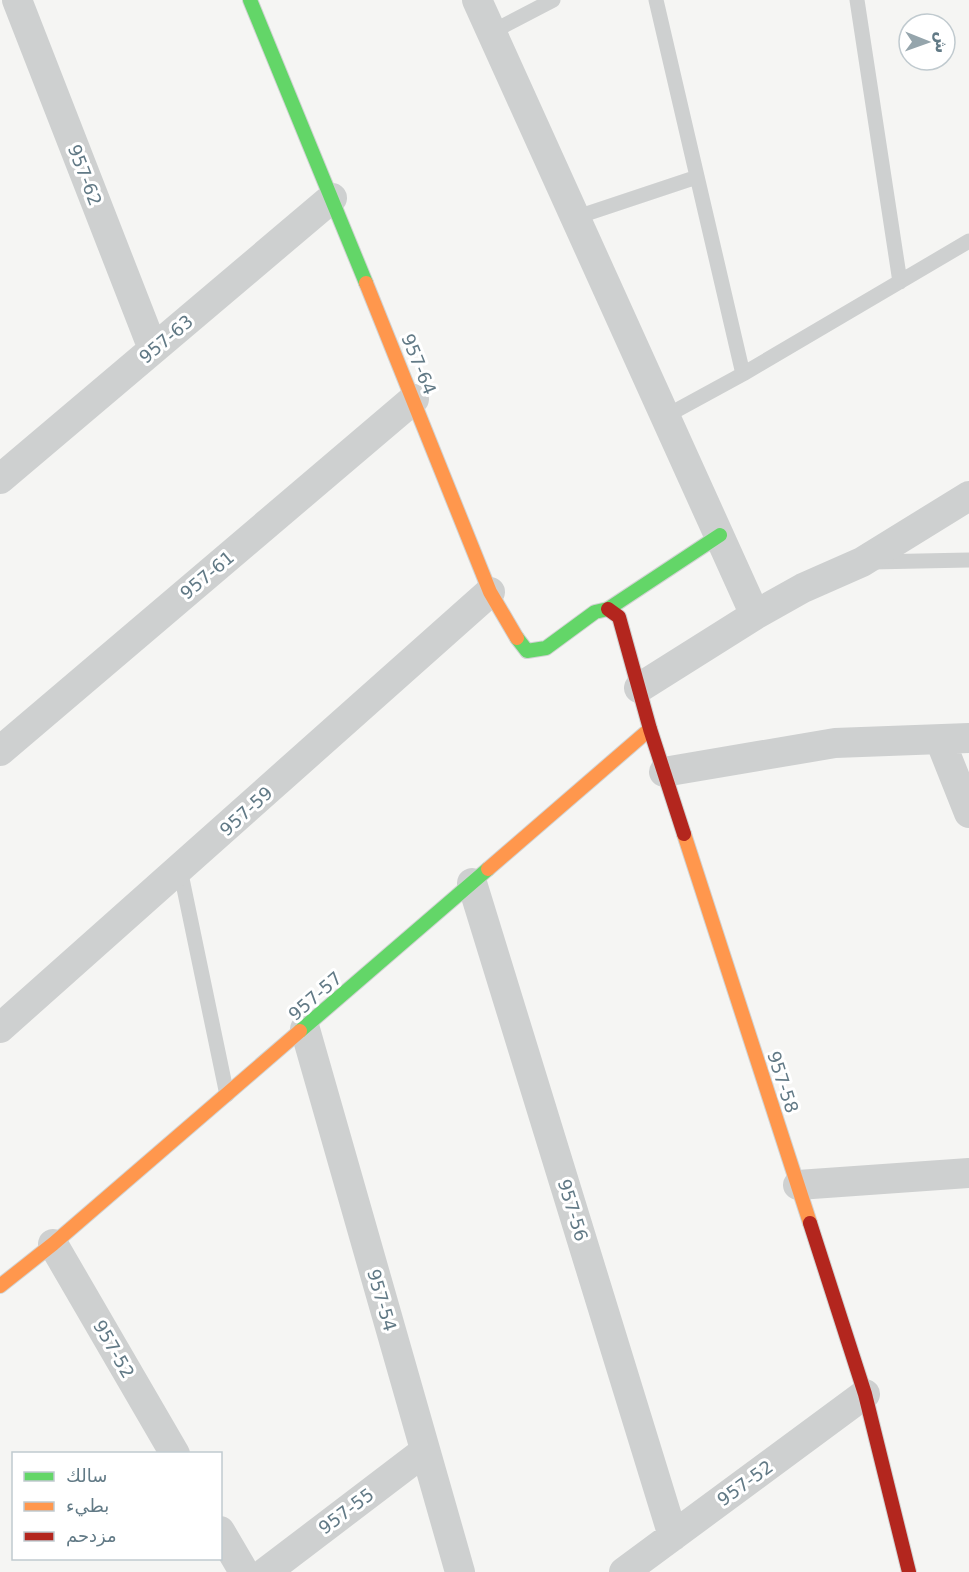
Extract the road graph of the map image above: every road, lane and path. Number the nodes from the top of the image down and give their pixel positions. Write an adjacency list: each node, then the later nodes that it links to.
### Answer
1 (17, 0): 13 (street, 957-62)
2 (250, 0): 9 (street, 957-64)
3 (477, 0): 7 (street)
4 (553, 0): 7 (lane)
5 (656, 0): 8 (lane)
6 (857, 0): 12 (lane)
7 (490, 33): 10 (street)
8 (697, 177): 10 (lane); 14 (lane)
9 (332, 198): 13 (street, 957-63); 15 (street, 957-64)
10 (574, 218): 16 (street)
11 (969, 241): 12 (lane)
12 (900, 282): 14 (lane)
13 (153, 349): 17 (street, 957-63)
14 (743, 374): 16 (lane)
15 (414, 399): 22 (street, 957-64); 28 (street, 957-61)
16 (666, 416): 19 (street)
17 (0, 479)
18 (969, 496): 21 (street)
19 (720, 535): 23 (street); 24 (street)
20 (969, 560): 21 (lane)
21 (862, 562): 24 (street)
22 (490, 592): 23 (street, 957-64); 31 (street, 957-59)
23 (608, 609): 25 (street, 957-58)
24 (755, 615): 25 (street)
25 (639, 688): 26 (street, 957-58)
26 (650, 729): 29 (street, 957-58); 32 (street, 957-57)
27 (955, 739): 29 (street); 30 (street)
28 (0, 751)
29 (664, 772): 37 (street, 957-58)
30 (969, 813)
31 (180, 869): 33 (street, 957-59); 35 (lane)
32 (472, 883): 34 (street, 957-57); 44 (street, 957-56)
33 (0, 1028)
34 (305, 1029): 35 (street, 957-57); 41 (street, 957-54)
35 (227, 1095): 38 (street, 957-57)
36 (969, 1173): 37 (street)
37 (798, 1185): 40 (street, 957-58)
38 (53, 1244): 39 (street, 957-57); 42 (street, 957-52)
39 (0, 1286)
40 (865, 1394): 44 (street, 957-52); 49 (street, 957-58)
41 (425, 1451): 46 (street, 957-55); 47 (street, 957-54)
42 (174, 1452)
43 (222, 1534): 45 (street)
44 (673, 1536): 48 (street, 957-52)
45 (244, 1572)
46 (266, 1572)
47 (460, 1572)
48 (624, 1572)
49 (909, 1572)

